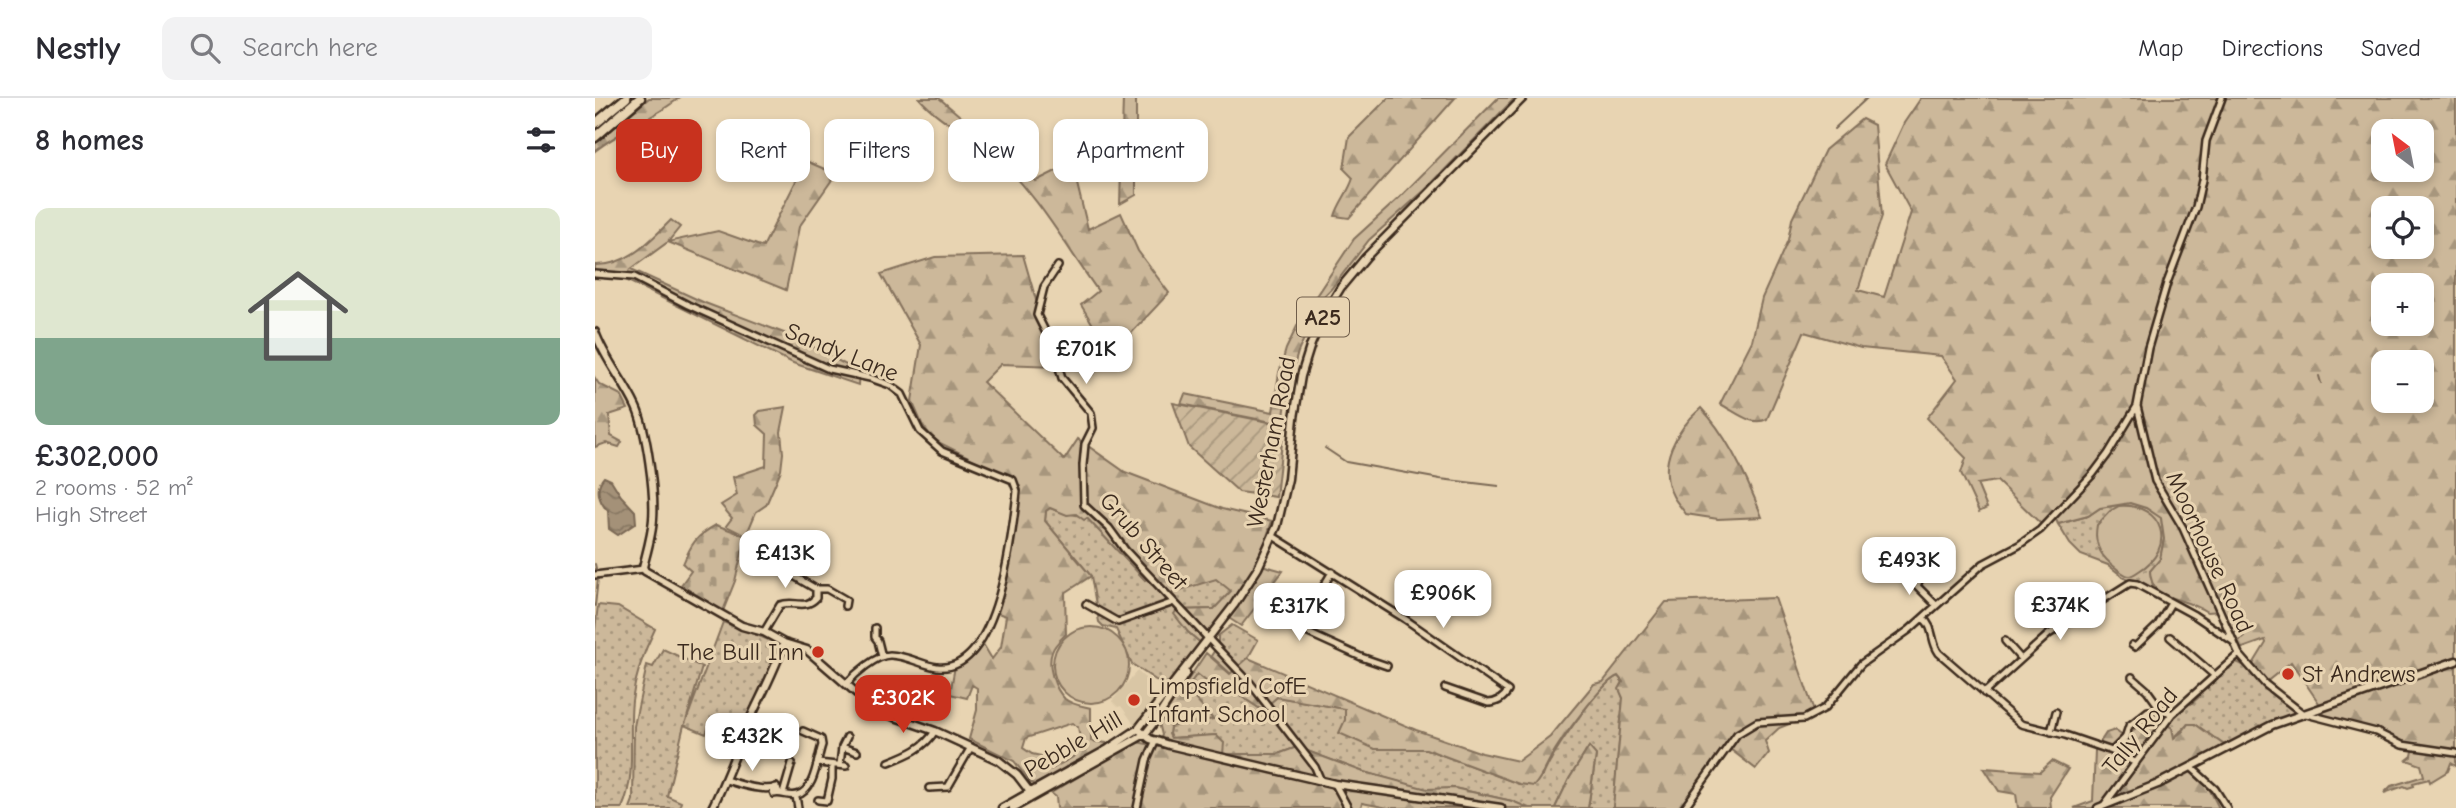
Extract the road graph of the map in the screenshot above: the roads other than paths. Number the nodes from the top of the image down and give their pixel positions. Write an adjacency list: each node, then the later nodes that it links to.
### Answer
1 (626, 98): 5 (highway)
2 (640, 98): 6 (highway)
3 (1523, 98): 11 (main road, Westerham Road / A25)
4 (2222, 98): 10 (street, Moorhouse Road)
5 (595, 124)
6 (595, 136)
7 (1058, 266): 18 (street, Grub Street)
8 (595, 274): 33 (street, Sandy Lane)
9 (595, 332): 13 (main road)
10 (2137, 406): 21 (street); 29 (street, Moorhouse Road)
11 (1273, 536): 14 (street); 27 (main road, Westerham Road / A25)
12 (768, 558): 16 (street)
13 (643, 569): 15 (street); 25 (main road)
14 (1332, 572): 36 (street); 40 (street)
15 (595, 575)
16 (816, 589): 22 (street); 25 (street)
17 (1910, 590): 21 (street)
18 (1174, 602): 20 (street); 27 (street, Grub Street)
19 (2171, 603): 29 (street); 31 (street); 34 (street)
20 (1086, 604)
21 (1936, 605): 23 (street)
22 (845, 606)
23 (1923, 618): 41 (street); 79 (street)
24 (875, 628): 33 (street)
25 (764, 632): 30 (main road)
26 (2170, 637): 37 (street)
27 (1209, 639): 46 (main road, Westerham Road / A25); 64 (street, Grub Street)
28 (2005, 642): 34 (street)
29 (2234, 642): 32 (street, Moorhouse Road)
30 (784, 643): 39 (main road); 63 (main road)
31 (2132, 645)
32 (2239, 654): 37 (street, Tally Road); 44 (street, Moorhouse Road)
33 (882, 657): 39 (street)
34 (2021, 659): 41 (street)
35 (2456, 661): 44 (main road)
36 (1387, 666)
37 (2214, 675): 45 (street, Tally Road)
38 (2133, 677): 42 (street)
39 (846, 684): 48 (main road)
40 (1445, 688)
41 (1984, 693): 49 (street)
42 (2158, 706): 45 (street); 54 (street)
43 (2056, 712): 49 (street)
44 (2302, 712): 56 (street); 62 (main road)
45 (2172, 715): 60 (street, Tally Road)
46 (1143, 728): 51 (main road); 69 (main road, Pebble Hill / A25)
47 (803, 731): 59 (street)
48 (935, 732): 53 (main road); 57 (street)
49 (2052, 732): 54 (street)
50 (847, 737): 52 (street)
51 (1156, 740): 64 (main road); 76 (street)
52 (842, 747): 55 (street); 61 (street)
53 (971, 747): 66 (street); 69 (main road)
54 (2112, 751): 60 (street)
55 (857, 752)
56 (2456, 753)
57 (889, 762)
58 (792, 763): 67 (street)
59 (817, 763): 61 (street); 68 (street)
60 (2136, 763): 71 (street, Tally Road)
61 (832, 765): 70 (street)
62 (2190, 767): 71 (main road); 80 (street)
63 (726, 780): 67 (street); 72 (main road)
64 (1321, 781): 65 (main road)
65 (1335, 784): 77 (street); 78 (main road)
66 (929, 788)
67 (778, 792): 68 (street)
68 (796, 796): 73 (street)
69 (1027, 799): 74 (main road); 75 (main road, A25)
70 (818, 800)
71 (2101, 807)
72 (712, 808)
73 (798, 808)
74 (1002, 808)
75 (1013, 808)
76 (1137, 808)
77 (1348, 808)
78 (1501, 808)
79 (1684, 808)
80 (2227, 808)

